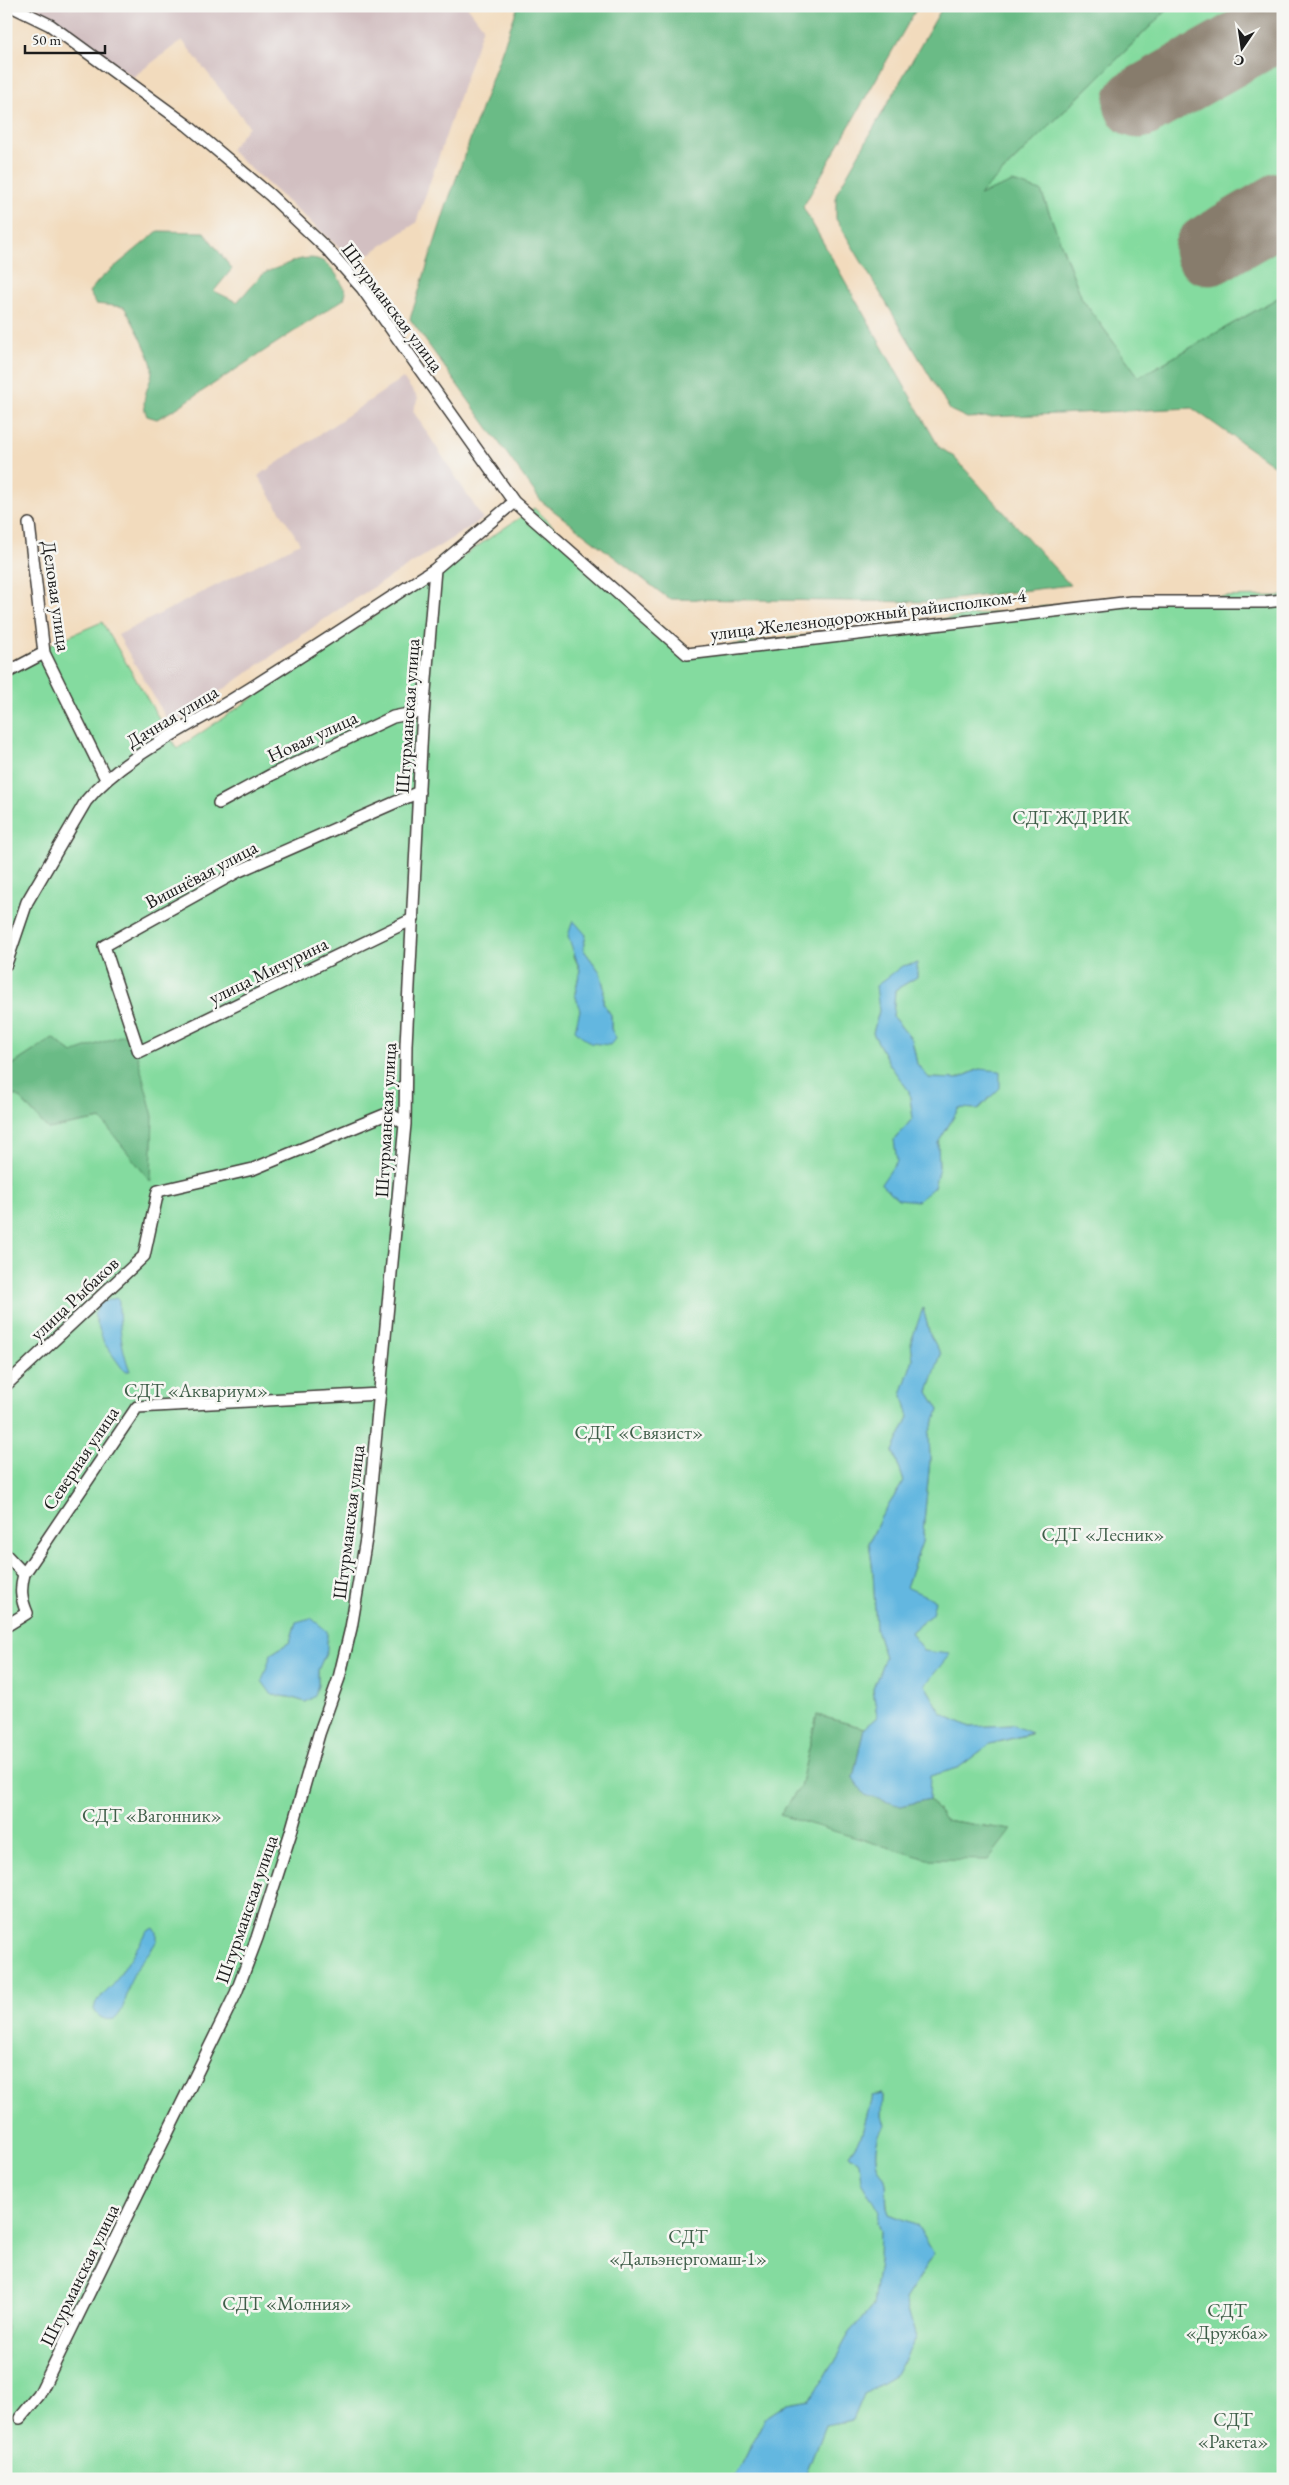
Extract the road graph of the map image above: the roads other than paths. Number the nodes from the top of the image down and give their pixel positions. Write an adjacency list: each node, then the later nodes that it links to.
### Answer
1 (12, 6): 2 (street, Штурманская улица)
2 (514, 502): 4 (street); 5 (street, улица Железнодорожный райисполком-4)
3 (29, 524): 6 (street, Деловая улица)
4 (435, 569): 8 (street, Штурманская улица); 9 (street, Дачная улица)
5 (1283, 600)
6 (44, 653): 7 (street); 9 (street, Деловая улица)
7 (6, 672)
8 (424, 711): 10 (street, Штурманская улица); 11 (street, Новая улица)
9 (106, 779): 13 (street, Дачная улица)
10 (419, 792): 12 (street, Штурманская улица); 14 (street, Вишнёвая улица)
11 (219, 803)
12 (413, 919): 14 (street, улица Мичурина); 15 (street, Штурманская улица)
13 (6, 964)
14 (139, 1052)
15 (405, 1124): 16 (street, улица Рыбаков); 17 (street, Штурманская улица)
16 (6, 1385)
17 (380, 1394): 19 (street, Северная улица); 21 (street, Штурманская улица)
18 (6, 1555): 19 (street)
19 (24, 1574): 20 (street, Северная улица)
20 (6, 1626)
21 (20, 2418)

